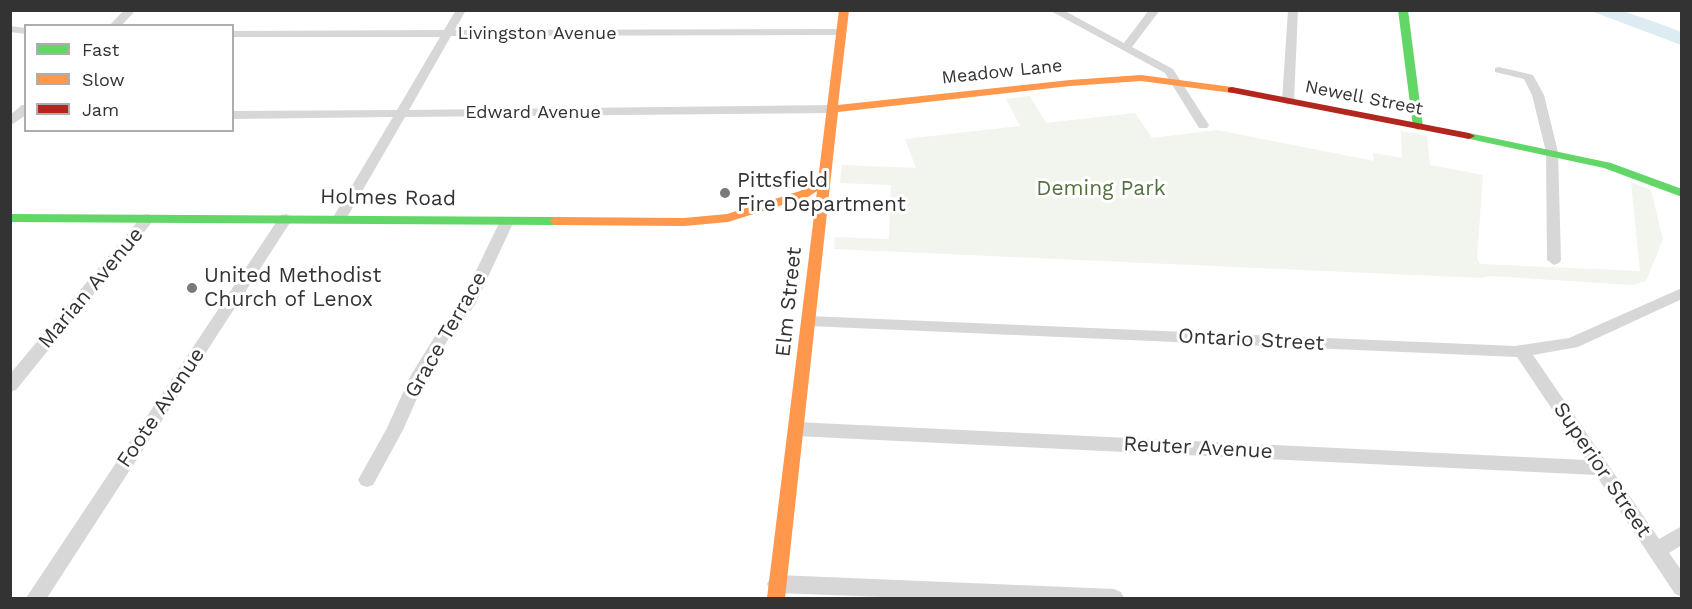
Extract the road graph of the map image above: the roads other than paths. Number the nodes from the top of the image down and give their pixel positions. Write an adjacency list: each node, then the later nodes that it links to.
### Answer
1 (131, 10): 8 (street)
2 (461, 10): 11 (street)
3 (844, 10): 9 (street, Elm Street)
4 (1054, 10): 12 (street)
5 (1155, 10): 12 (street)
6 (1293, 10): 15 (street)
7 (1403, 10): 20 (street)
8 (116, 24)
9 (842, 32): 11 (street, Livingston Avenue); 16 (street, Elm Street)
10 (234, 34): 11 (street, Livingston Avenue)
11 (447, 34): 17 (street)
12 (1126, 47): 14 (street)
13 (1499, 70): 21 (street)
14 (1174, 82): 15 (street, Newell Street); 16 (street, Meadow Lane); 19 (street)
15 (1288, 101): 20 (street, Newell Street)
16 (834, 109): 17 (street, Edward Avenue); 22 (street, Elm Street)
17 (402, 114): 18 (street, Edward Avenue); 28 (street)
18 (234, 115)
19 (1203, 124)
20 (1418, 127): 21 (street, Newell Street)
21 (1552, 152): 23 (street, Newell Street); 31 (street)
22 (825, 181): 24 (street, Holmes Road); 25 (street, Elm Street)
23 (1682, 193)
24 (764, 209): 25 (street, Holmes Road); 30 (street, Holmes Road)
25 (819, 217): 33 (street, Elm Street)
26 (148, 218): 27 (street, Holmes Road); 29 (street, Holmes Road); 35 (street, Marian Avenue)
27 (286, 218): 28 (street, Holmes Road); 43 (street, Foote Avenue)
28 (339, 219): 30 (street, Holmes Road)
29 (12, 220)
30 (507, 221): 38 (street, Grace Terrace)
31 (1554, 260)
32 (1682, 293): 34 (street, Ontario Street)
33 (809, 321): 34 (street, Ontario Street); 36 (street, Elm Street)
34 (1522, 352): 37 (street, Superior Street)
35 (10, 386)
36 (796, 429): 37 (street, Reuter Avenue); 42 (street, Elm Street)
37 (1599, 468): 40 (street, Superior Street)
38 (367, 480)
39 (1682, 534): 40 (street)
40 (1657, 551): 41 (street, Superior Street)
41 (1682, 588)
42 (777, 591): 44 (street)
43 (36, 598)
44 (1114, 598)

